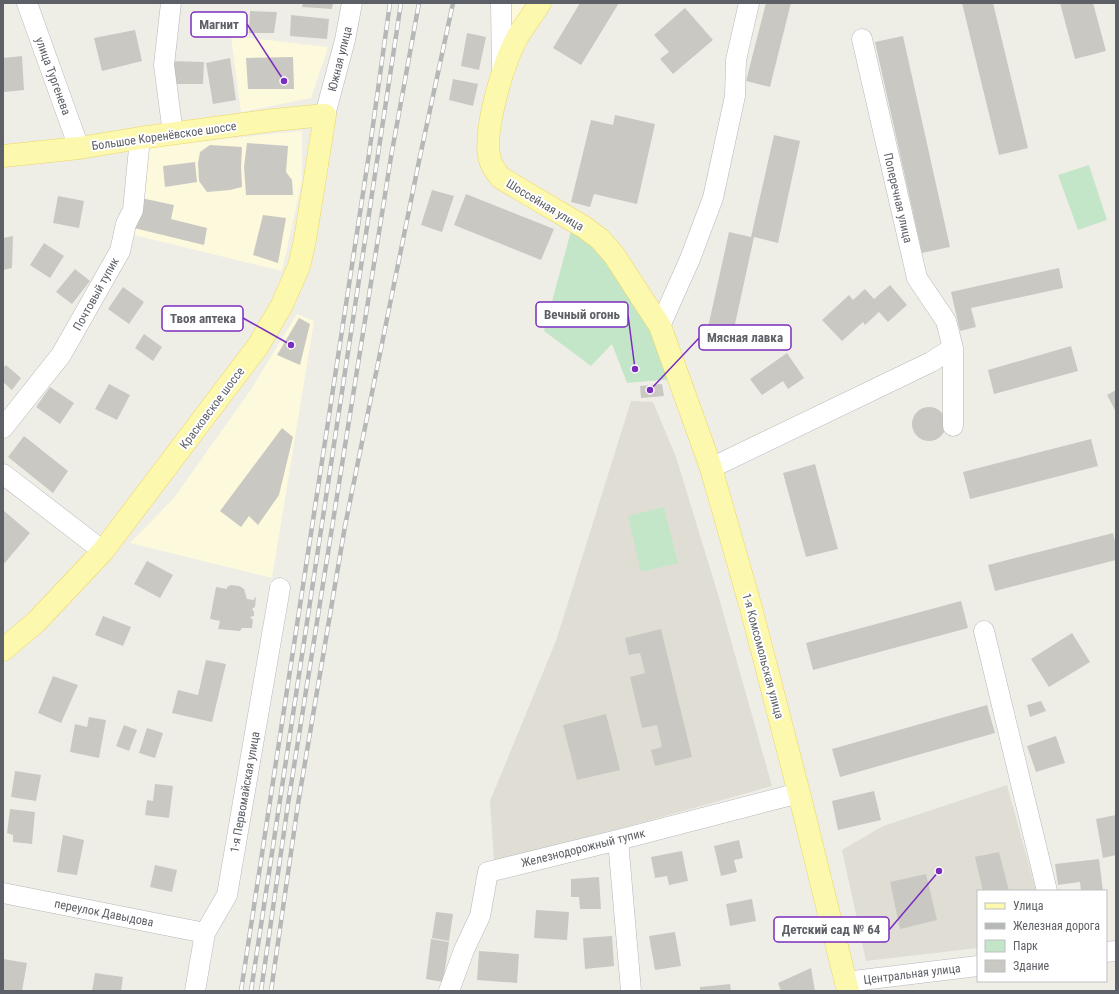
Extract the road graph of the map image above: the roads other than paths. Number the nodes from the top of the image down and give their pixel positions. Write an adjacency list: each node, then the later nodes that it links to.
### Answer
1 (27, 3): 12 (street, улица Тургенева)
2 (171, 3): 10 (street)
3 (352, 3): 9 (street, Южная улица)
4 (501, 3): 8 (street)
5 (540, 3): 8 (main road, Шоссейная улица)
6 (749, 3): 14 (street)
7 (862, 39): 15 (street, Поперечная улица)
8 (502, 73): 14 (main road, Шоссейная улица)
9 (325, 115): 10 (main road, Большое Коренёвское шоссе); 20 (main road, Красковское шоссе)
10 (173, 134): 11 (main road, Большое Коренёвское шоссе)
11 (140, 138): 12 (main road, Большое Коренёвское шоссе); 17 (street, Почтовый тупик)
12 (78, 148): 13 (main road, Большое Коренёвское шоссе)
13 (3, 156)
14 (660, 326): 18 (main road, 1-я Комсомольская улица)
15 (953, 348): 16 (street, Поперечная улица); 18 (street)
16 (953, 426)
17 (3, 428)
18 (711, 468): 24 (main road, 1-я Комсомольская улица)
19 (3, 474): 20 (street)
20 (103, 551): 23 (main road, Красковское шоссе)
21 (280, 588): 28 (street, 1-я Первомайская улица)
22 (984, 631): 26 (street)
23 (3, 650)
24 (800, 793): 25 (street, Железнодорожный тупик); 30 (main road, 1-я Комсомольская улица)
25 (618, 840): 32 (street, Железнодорожный тупик); 33 (street)
26 (1047, 890)
27 (3, 893): 28 (street, переулок Давыдова)
28 (205, 933): 31 (street, 1-я Первомайская улица)
29 (977, 966): 30 (street, Центральная улица)
30 (847, 986)
31 (195, 991)
32 (450, 991)
33 (631, 991)

